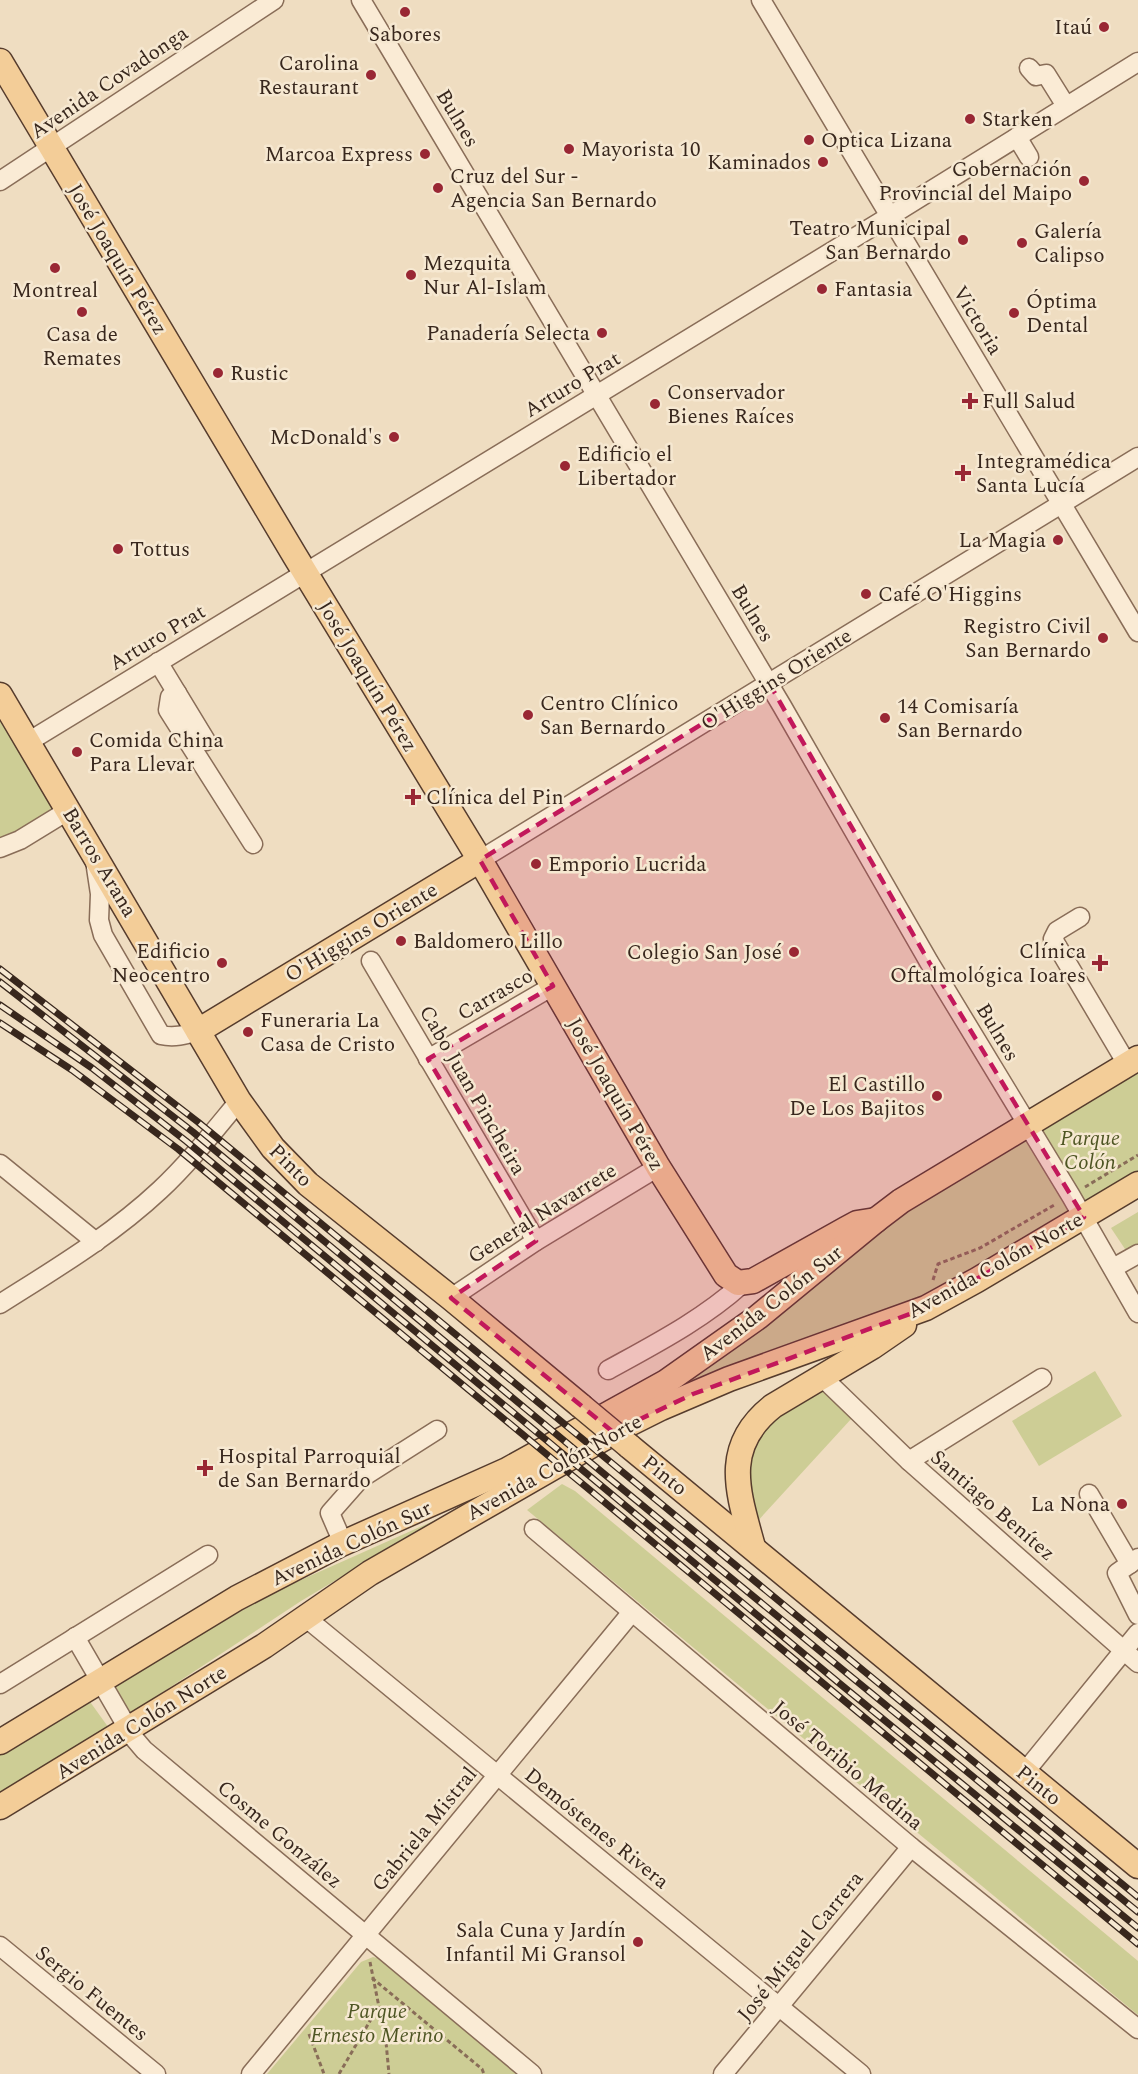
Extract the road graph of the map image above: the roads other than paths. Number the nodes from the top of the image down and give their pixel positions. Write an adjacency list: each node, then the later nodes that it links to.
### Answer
1 (274, 0): 9 (street, Avenida Covadonga)
2 (361, 0): 13 (street, Bulnes)
3 (761, 0): 12 (street, Victoria)
4 (0, 61): 9 (main road, José Joaquín Pérez)
5 (1138, 62): 7 (street, Arturo Prat)
6 (1029, 68): 7 (street)
7 (1066, 106): 8 (street, Arturo Prat)
8 (1017, 137): 10 (street); 12 (street, Arturo Prat)
9 (51, 147): 11 (street, Avenida Covadonga); 16 (main road, José Joaquín Pérez)
10 (1029, 157)
11 (0, 181)
12 (890, 216): 13 (street, Arturo Prat); 15 (street, Victoria)
13 (597, 395): 16 (street, Arturo Prat); 19 (street, Bulnes)
14 (1138, 456): 15 (street, O'Higgins Oriente)
15 (1062, 503): 17 (street, Victoria); 19 (street, O'Higgins Oriente)
16 (306, 573): 18 (street, Arturo Prat); 28 (main road, José Joaquín Pérez)
17 (1138, 632)
18 (158, 662): 20 (street); 23 (street, Arturo Prat)
19 (769, 683): 28 (street, O'Higgins Oriente); 36 (street, Bulnes)
20 (177, 693): 22 (street); 25 (street)
21 (0, 695): 23 (main road, Barros Arana)
22 (206, 741)
23 (28, 742): 24 (main road, Barros Arana)
24 (69, 810): 26 (street); 27 (main road, Barros Arana)
25 (253, 844)
26 (0, 848)
27 (93, 850): 32 (main road, Barros Arana); 32 (street)
28 (480, 860): 31 (main road, José Joaquín Pérez); 32 (main road, O'Higgins Oriente)
29 (1080, 917): 34 (street)
30 (371, 961): 33 (street, Cabo Juan Pincheira)
31 (553, 986): 33 (street, Carrasco); 38 (main road, José Joaquín Pérez)
32 (198, 1031): 35 (main road, Pinto)
33 (428, 1059): 42 (street, Cabo Juan Pincheira)
34 (1133, 1061): 36 (main road, Avenida Colón Sur)
35 (239, 1101): 43 (street); 47 (main road, Pinto)
36 (1028, 1125): 40 (street, Bulnes); 41 (main road, Avenida Colón Sur)
37 (0, 1164): 43 (street)
38 (658, 1167): 42 (street, General Navarrete); 46 (main road, José Joaquín Pérez)
39 (1138, 1184): 40 (main road, Avenida Colón Norte)
40 (1084, 1217): 45 (street, Bulnes); 49 (main road, Avenida Colón Norte)
41 (876, 1220): 46 (main road, Avenida Colón Sur); 58 (main road, Avenida Colón Sur)
42 (536, 1241): 47 (street, General Navarrete)
43 (96, 1242): 48 (street)
44 (1138, 1254): 45 (street)
45 (1113, 1268): 50 (street, Bulnes)
46 (742, 1284): 51 (street, Avenida Colón Sur)
47 (451, 1298): 59 (main road, Pinto, bridge)
48 (0, 1304)
49 (926, 1308): 52 (main road); 64 (main road, Avenida Colón Norte)
50 (1138, 1313)
51 (608, 1370)
52 (822, 1377): 55 (street, Santiago Benítez); 59 (main road)
53 (1042, 1378): 55 (street)
54 (437, 1430): 58 (street)
55 (909, 1461): 67 (street, Santiago Benítez)
56 (1089, 1494): 61 (street)
57 (534, 1530): 62 (street, José Toribio Medina)
58 (343, 1543): 69 (main road, Avenida Colón Sur)
59 (753, 1547): 73 (main road, Pinto)
60 (208, 1555): 66 (street)
61 (1134, 1561): 63 (street)
62 (632, 1612): 74 (street, Gabriela Mistral); 76 (street, José Toribio Medina)
63 (1138, 1615)
64 (304, 1617): 71 (main road, Avenida Colón Norte); 74 (street, Demóstenes Rivera)
65 (1138, 1633): 67 (street)
66 (75, 1637): 69 (street, Cosme González); 70 (street)
67 (1124, 1651): 68 (street, Santiago Benítez); 73 (street)
68 (1138, 1663)
69 (100, 1681): 71 (street, Cosme González); 72 (main road, Avenida Colón Sur)
70 (0, 1684)
71 (129, 1730): 75 (main road, Avenida Colón Norte); 78 (street, Cosme González)
72 (0, 1742)
73 (1024, 1773): 77 (main road, Pinto)
74 (497, 1775): 78 (street, Gabriela Mistral); 80 (street, Demóstenes Rivera)
75 (0, 1808)
76 (911, 1847): 80 (street, José Miguel Carrera); 81 (street, José Toribio Medina)
77 (1138, 1866)
78 (361, 1940): 83 (street, Gabriela Mistral); 84 (street, Cosme González)
79 (0, 1946): 82 (street, Sergio Fuentes)
80 (779, 2006): 85 (street, José Miguel Carrera); 86 (street, Demóstenes Rivera)
81 (1138, 2029)
82 (156, 2074)
83 (251, 2074)
84 (532, 2074)
85 (723, 2074)
86 (861, 2074)

